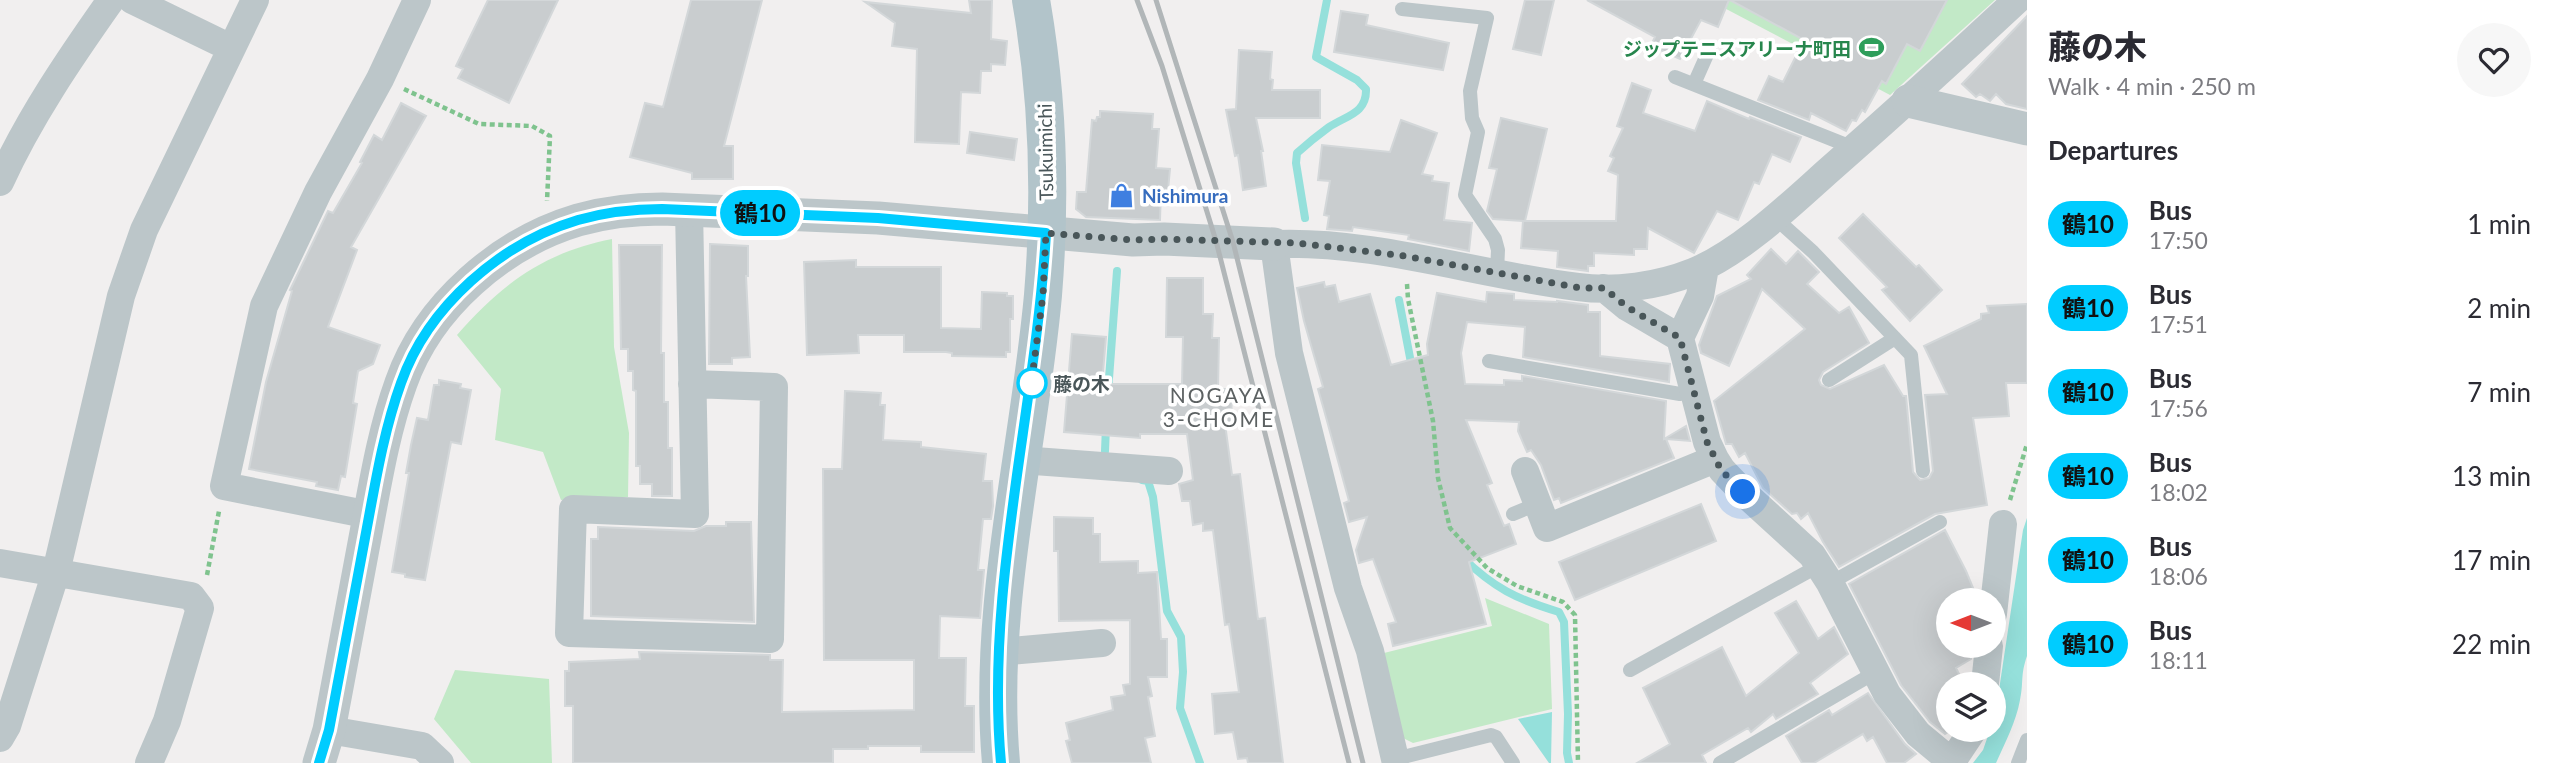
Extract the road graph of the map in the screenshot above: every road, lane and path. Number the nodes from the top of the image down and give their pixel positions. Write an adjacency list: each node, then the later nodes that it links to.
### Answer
1 (111, 0): 16 (street)
2 (132, 0): 8 (street)
3 (255, 0): 8 (street)
4 (417, 0): 11 (street)
5 (1031, 0): 20 (main road, Tsukuimichi)
6 (2017, 0): 13 (street)
7 (1402, 9): 24 (lane)
8 (232, 48): 44 (street)
9 (1710, 48): 12 (lane)
10 (1675, 77): 12 (lane)
11 (380, 79): 19 (path); 38 (street)
12 (1694, 84): 15 (lane)
13 (1908, 101): 14 (street); 15 (street)
14 (2027, 129)
15 (1854, 148): 18 (street)
16 (0, 182)
17 (689, 209): 19 (street); 20 (street); 30 (street)
18 (1774, 217): 23 (street); 27 (lane)
19 (546, 233): 39 (street)
20 (1046, 233): 21 (street); 34 (main road, Tsukuimichi)
21 (1274, 244): 22 (street); 55 (street)
22 (1405, 256): 24 (street); 61 (path)
23 (1705, 267): 25 (street); 26 (street)
24 (1497, 272): 25 (street)
25 (1604, 288): 26 (street)
26 (1680, 338): 31 (street)
27 (1895, 338): 29 (lane); 37 (lane)
28 (1489, 361): 31 (lane)
29 (1829, 380)
30 (692, 384): 30 (street)
31 (1695, 390): 33 (street)
32 (2027, 444): 41 (path)
33 (1715, 459): 36 (street); 45 (street)
34 (1021, 460): 35 (street); 48 (main road, Tsukuimichi)
35 (1169, 471)
36 (1525, 471)
37 (1923, 471)
38 (224, 486): 39 (street); 43 (path)
39 (370, 515): 51 (street)
40 (1940, 522): 45 (lane)
41 (2003, 524): 46 (street)
42 (0, 563): 44 (street)
43 (208, 568)
44 (56, 572): 52 (street); 56 (street)
45 (1825, 574): 49 (lane); 50 (street)
46 (1996, 588)
47 (1102, 643): 48 (street)
48 (999, 652): 59 (main road, Tsukuimichi)
49 (1630, 670)
50 (1876, 672): 62 (lane); 63 (street)
51 (329, 730): 57 (street); 58 (street)
52 (0, 738)
53 (2027, 740): 64 (lane)
54 (1965, 742): 63 (street)
55 (1396, 761): 60 (lane)
56 (149, 763)
57 (319, 763)
58 (440, 763)
59 (1001, 763)
60 (1513, 763)
61 (1578, 763)
62 (1720, 763)
63 (1952, 763)
64 (2018, 763)

